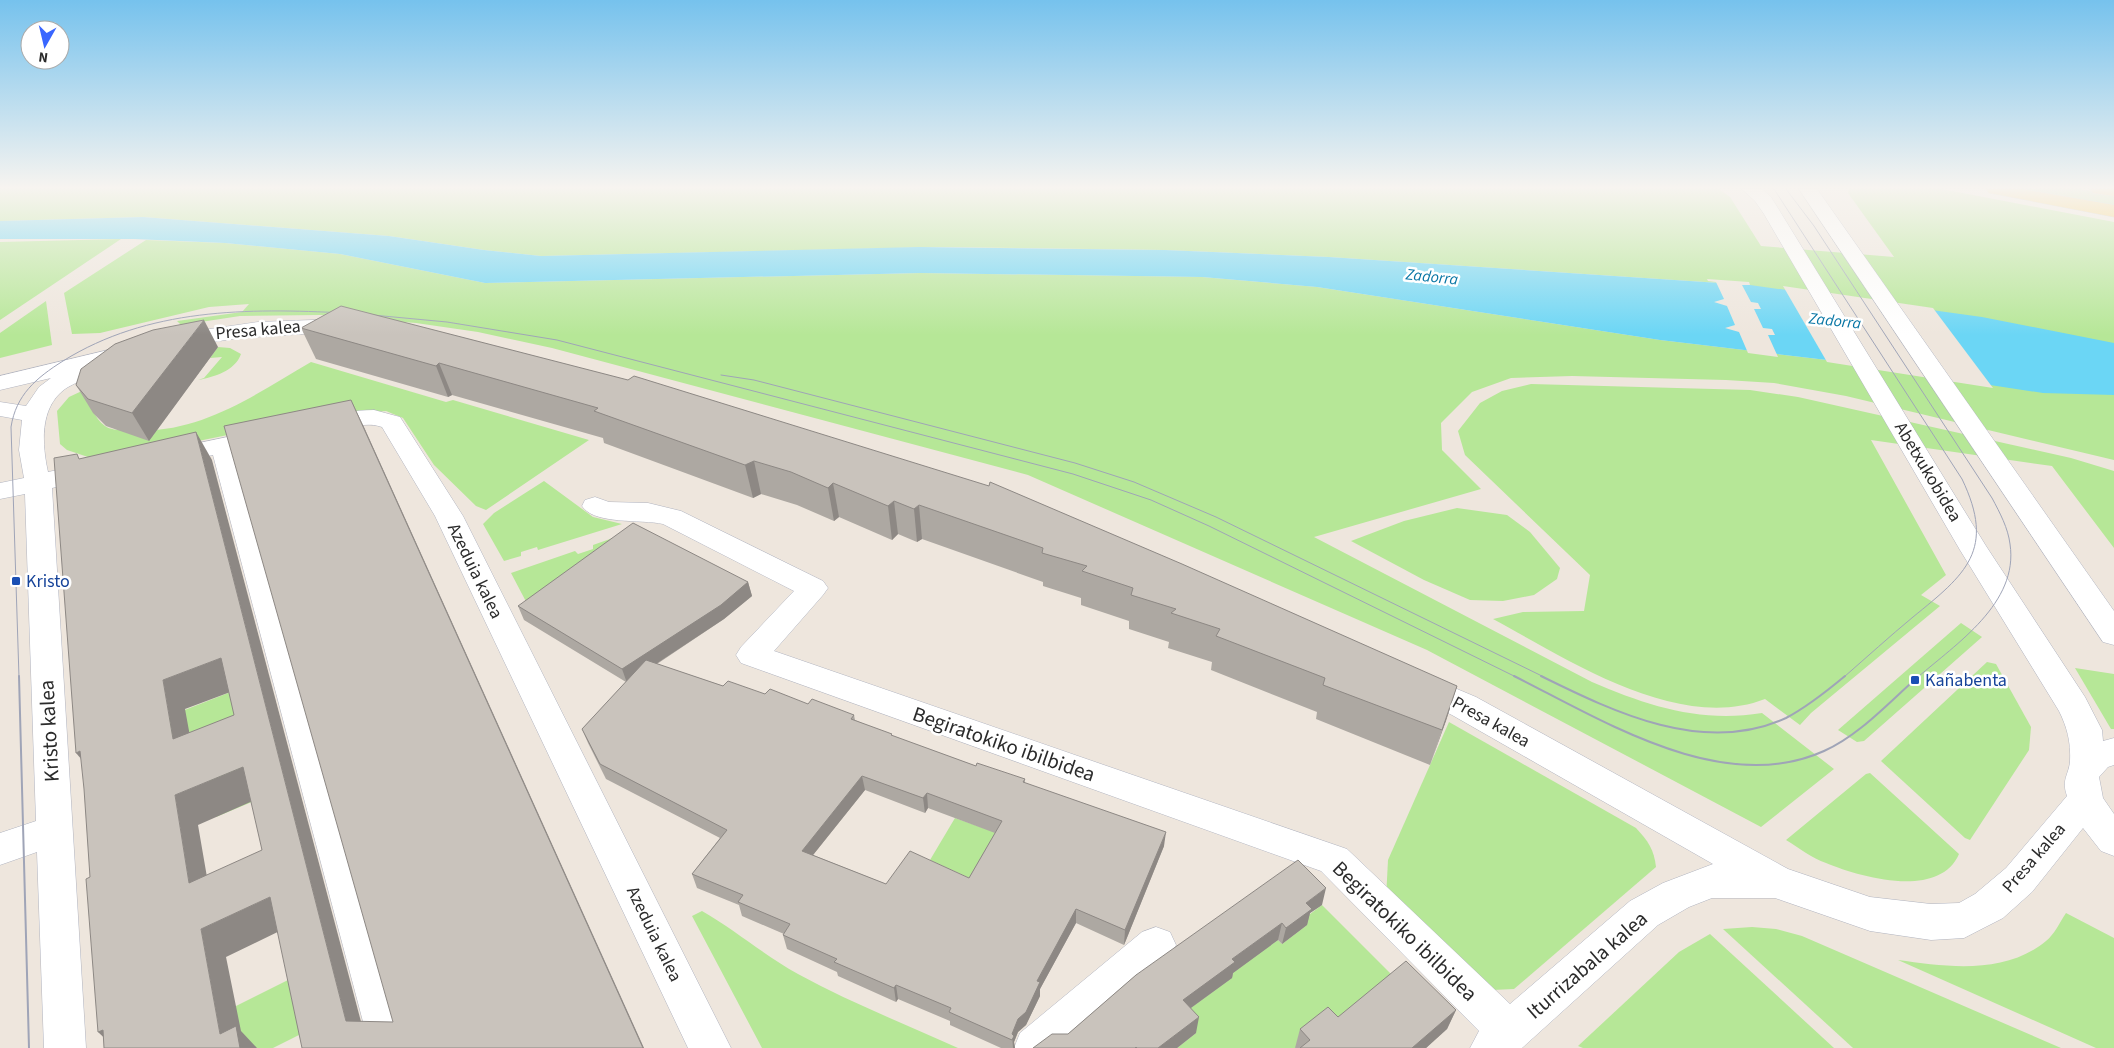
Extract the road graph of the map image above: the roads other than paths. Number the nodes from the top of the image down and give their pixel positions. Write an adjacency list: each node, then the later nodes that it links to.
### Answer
1 (1787, 238): 14 (street, Abetxukobidea)
2 (1841, 238): 12 (street)
3 (367, 328): 4 (street, Presa kalea)
4 (117, 355): 5 (street); 7 (street, Kristo kalea)
5 (0, 383)
6 (0, 409): 7 (street)
7 (33, 415): 9 (street, Kristo kalea)
8 (223, 445): 9 (street, Azeduia kalea); 23 (street); 24 (street, Azeduia kalea)
9 (38, 482): 10 (street, Azeduia kalea); 16 (street, Kristo kalea)
10 (0, 491)
11 (595, 506): 21 (street, Begiratokiko ibilbidea)
12 (2114, 634)
13 (1394, 673): 19 (street, Presa kalea)
14 (2101, 757): 15 (street, Abetxukobidea)
15 (2084, 800): 17 (street); 19 (street, Presa kalea)
16 (55, 830): 18 (street); 22 (street, Kristo kalea)
17 (2114, 840)
18 (0, 849)
19 (1777, 882): 21 (street, Iturrizabala kalea)
20 (1156, 944): 25 (street)
21 (1500, 1040)
22 (65, 1048)
23 (391, 1048)
24 (710, 1048)
25 (1035, 1048)

